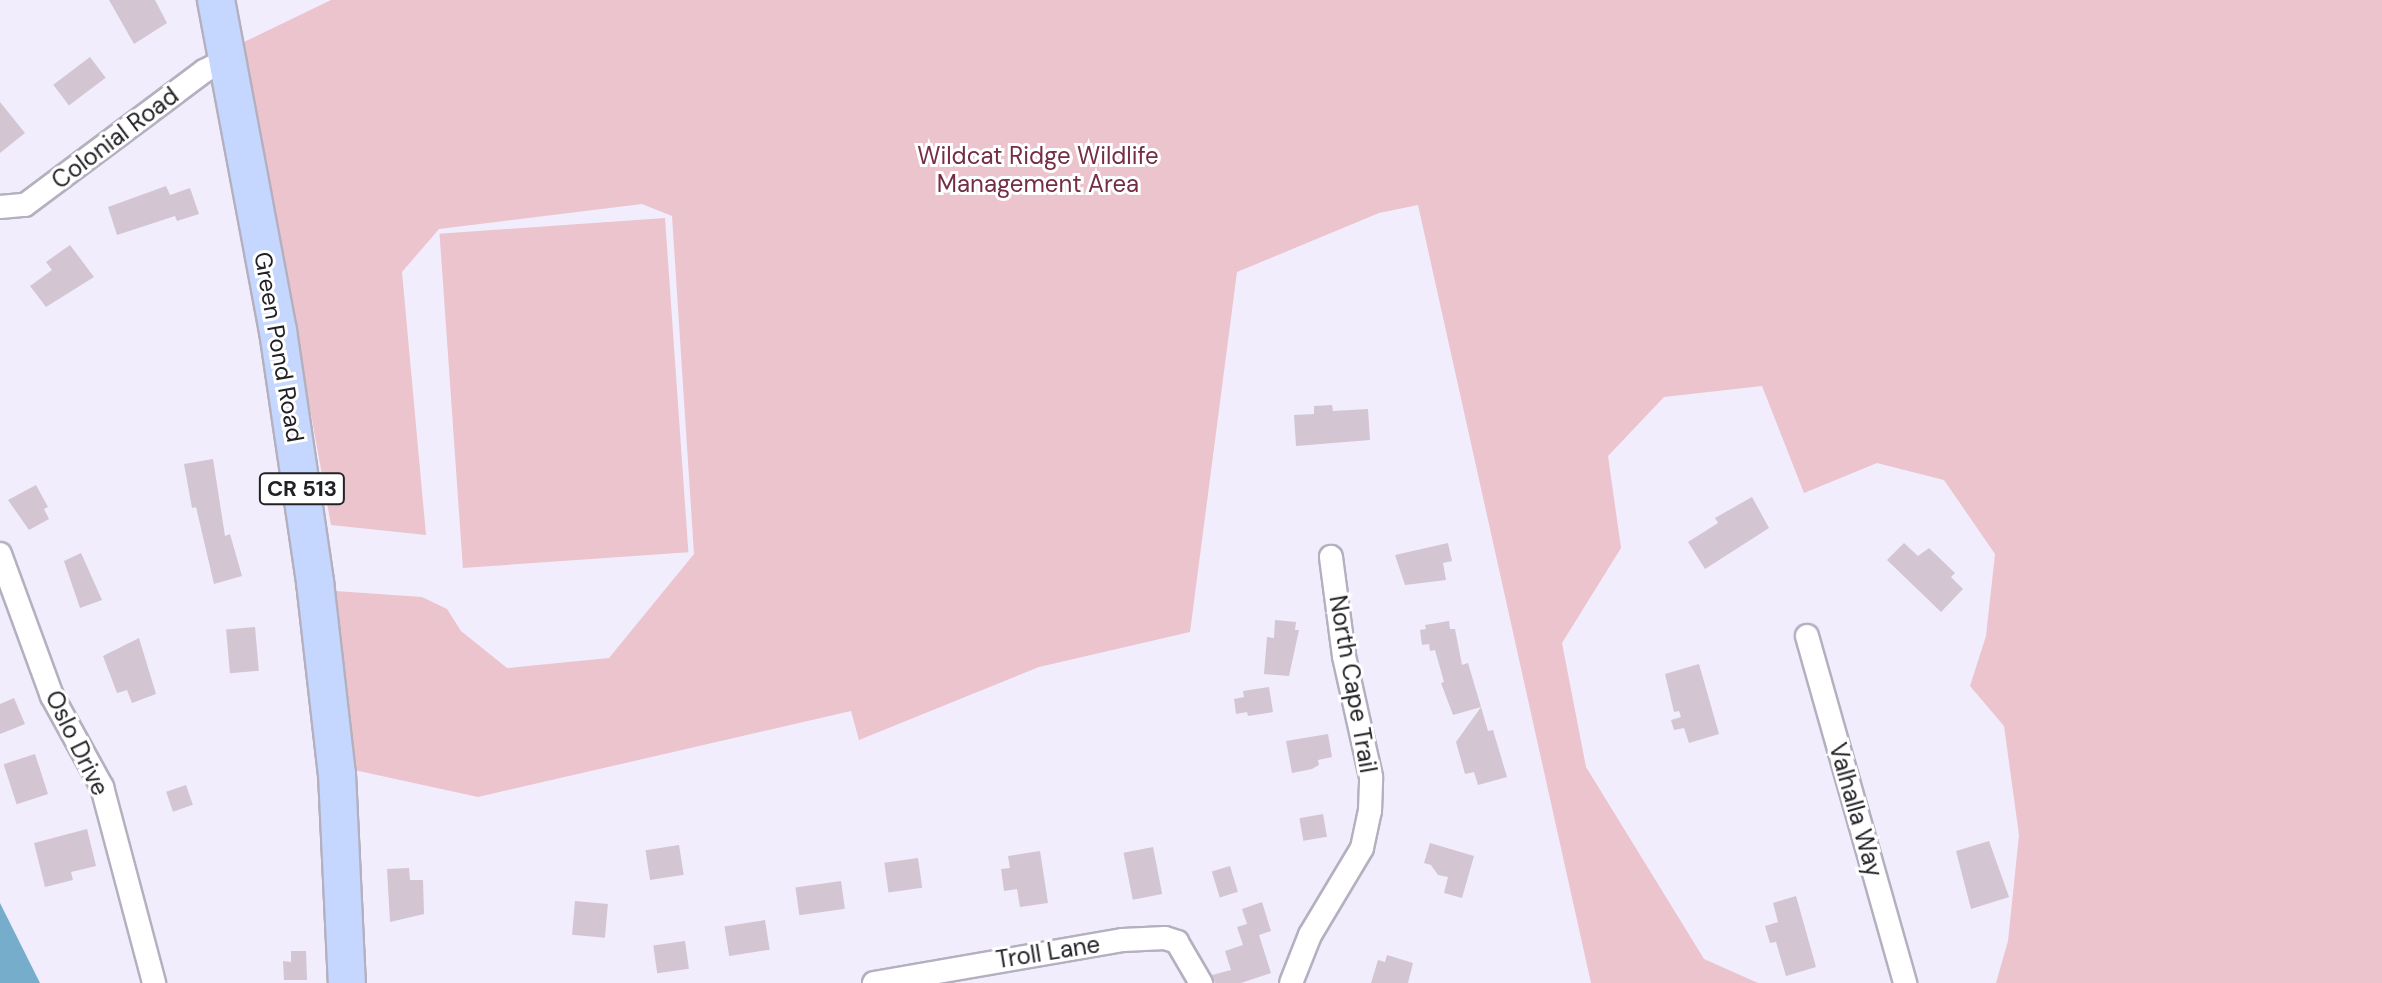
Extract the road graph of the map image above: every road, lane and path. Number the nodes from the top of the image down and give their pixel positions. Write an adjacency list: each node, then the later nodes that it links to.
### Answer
1 (216, 0): 2 (main road, Green Pond Road / CR 513)
2 (228, 59): 3 (street, Colonial Road); 8 (main road, Green Pond Road / CR 513)
3 (0, 207)
4 (0, 554): 7 (street, Oslo Drive)
5 (1331, 557): 11 (street, North Cape Trail)
6 (1807, 636): 12 (street, Valhalla Way)
7 (154, 983)
8 (347, 983)
9 (874, 983): 10 (street, Troll Lane)
10 (1201, 983)
11 (1291, 983)
12 (1905, 983)

